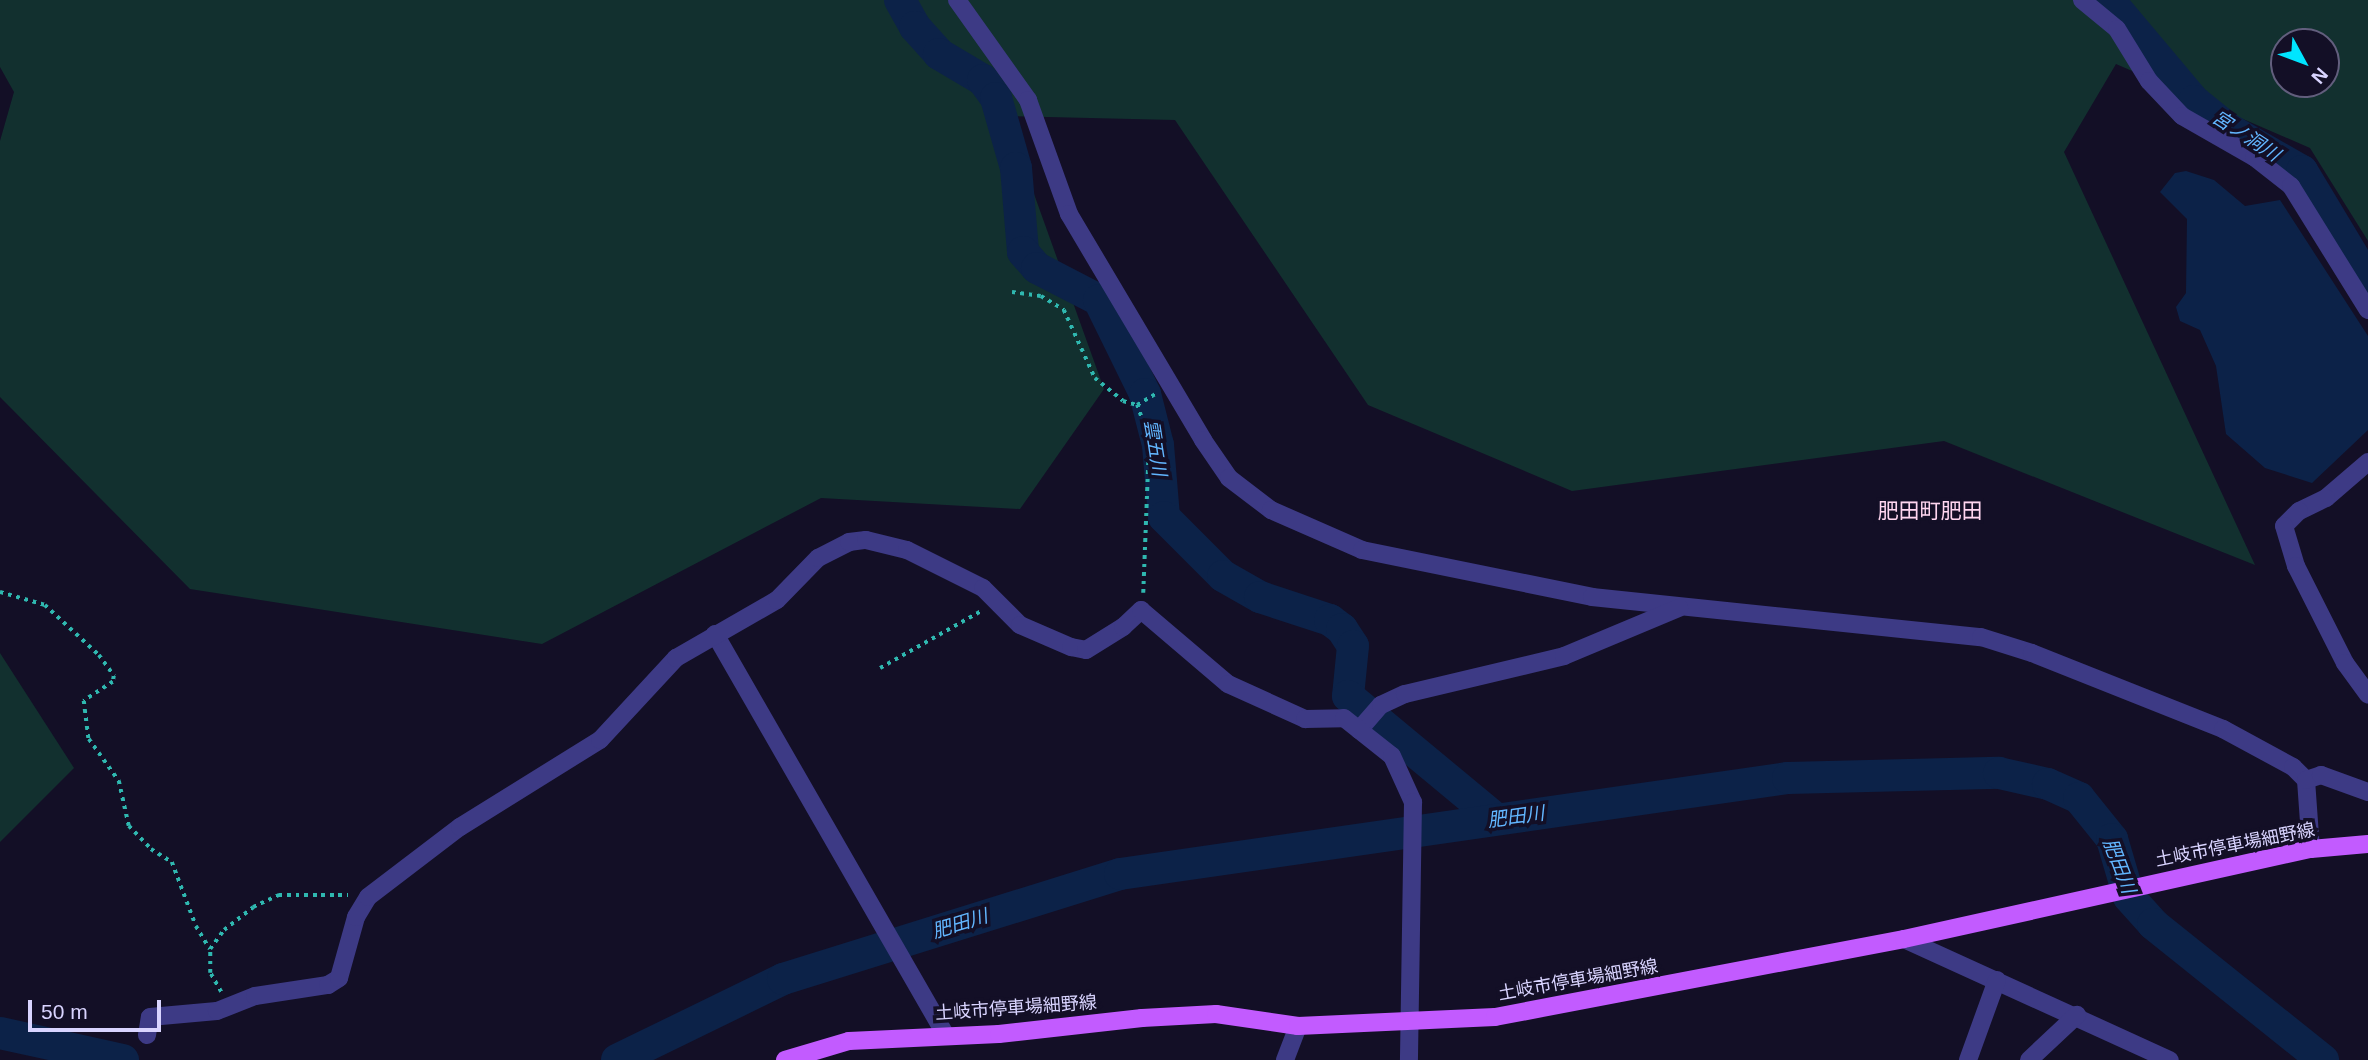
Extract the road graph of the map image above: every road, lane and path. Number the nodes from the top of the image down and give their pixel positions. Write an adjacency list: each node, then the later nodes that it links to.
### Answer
1 (957, 0): 5 (street)
2 (2082, 0): 4 (street)
3 (1012, 292): 6 (path)
4 (2368, 310)
5 (1170, 384): 6 (path); 10 (street)
6 (1137, 405): 11 (path)
7 (2368, 462): 14 (street)
8 (0, 592): 22 (path)
9 (996, 597): 11 (street); 12 (street); 13 (path)
10 (1679, 608): 15 (street); 16 (street)
11 (1141, 610): 15 (street)
12 (715, 635): 20 (street); 28 (street)
13 (880, 668)
14 (2368, 695)
15 (1361, 728): 26 (street)
16 (2306, 780): 17 (street); 19 (street)
17 (2368, 792)
18 (2368, 844): 19 (main road, 土岐市停車場細野線)
19 (2311, 849): 21 (main road, 土岐市停車場細野線)
20 (368, 897): 22 (path); 24 (street)
21 (1904, 939): 23 (street); 26 (main road, 土岐市停車場細野線)
22 (210, 949): 24 (path)
23 (1997, 980): 25 (street); 33 (street)
24 (229, 1006): 29 (street)
25 (2077, 1015): 34 (street); 35 (street)
26 (1412, 1024): 27 (main road, 土岐市停車場細野線); 32 (street)
27 (1298, 1026): 28 (main road, 土岐市停車場細野線); 31 (street)
28 (945, 1034): 30 (main road, 土岐市停車場細野線)
29 (147, 1035)
30 (785, 1060)
31 (1285, 1060)
32 (1409, 1060)
33 (1968, 1060)
34 (2029, 1060)
35 (2170, 1060)

